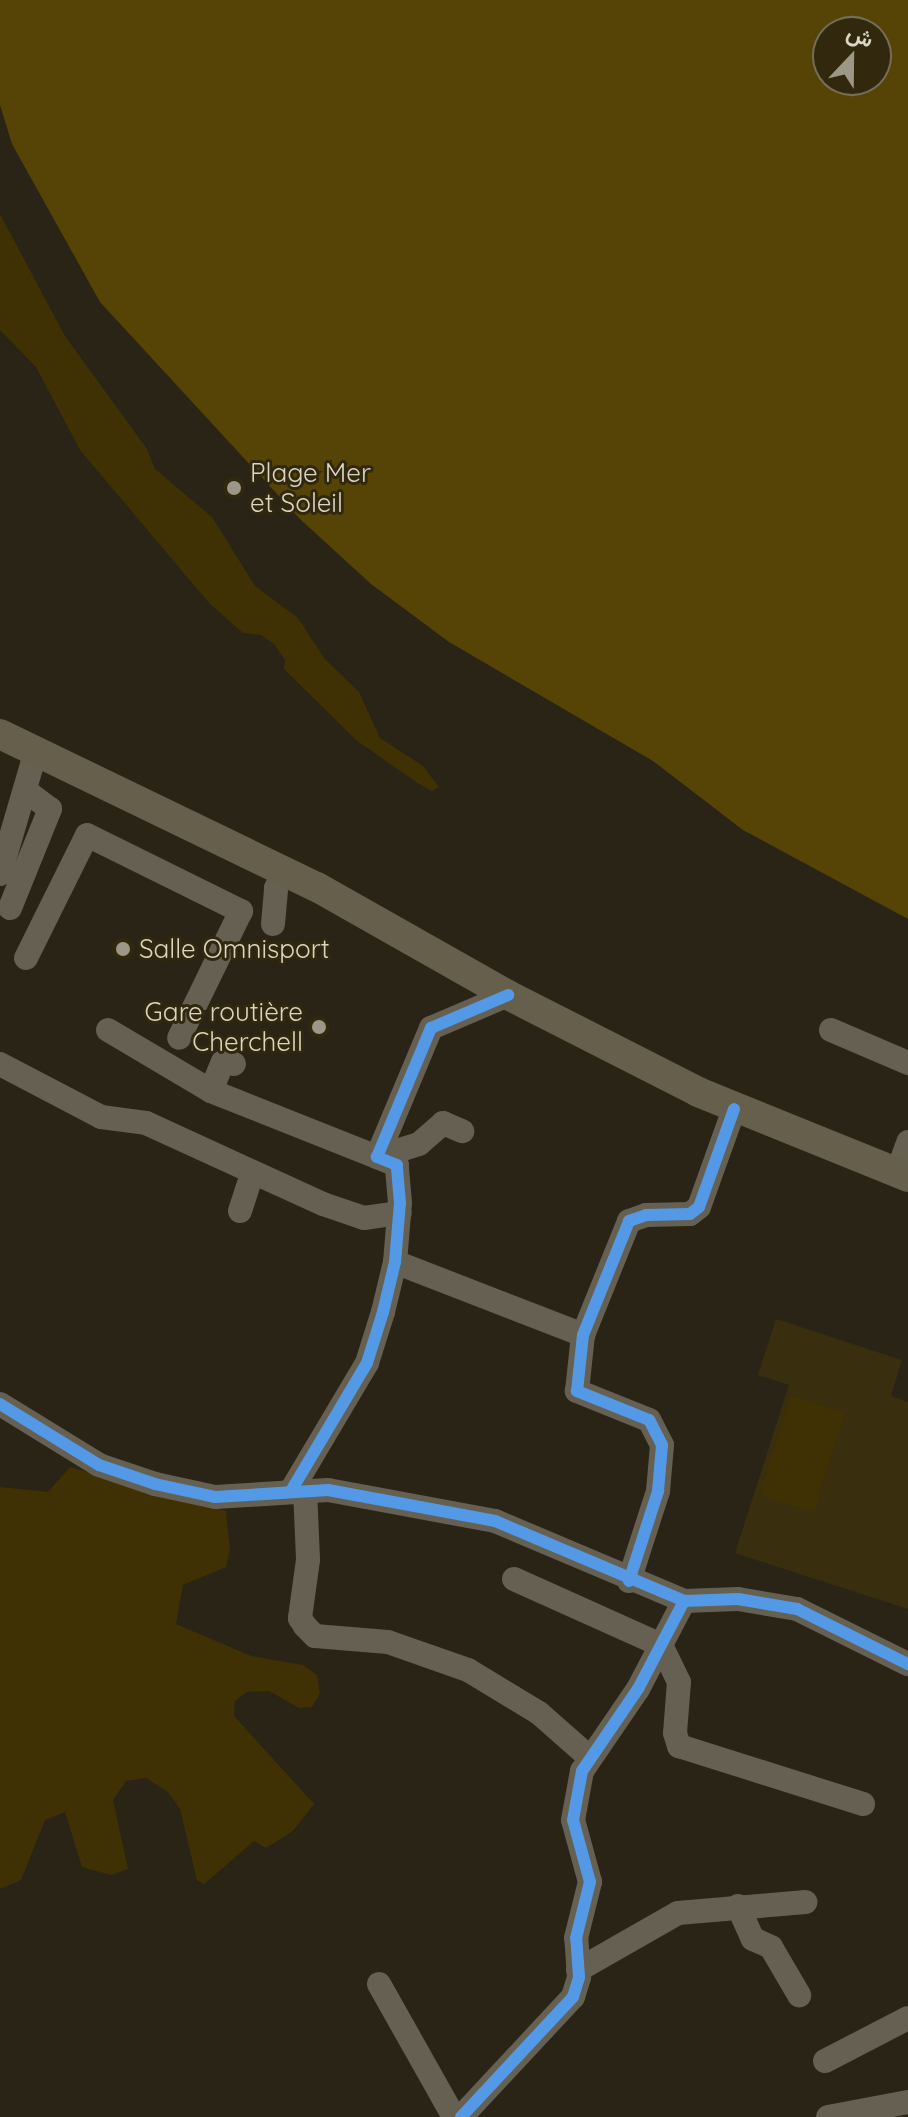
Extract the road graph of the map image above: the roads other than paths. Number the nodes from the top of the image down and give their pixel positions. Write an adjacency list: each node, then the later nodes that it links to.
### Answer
1 (0, 734): 2 (main road)
2 (36, 751): 3 (street); 5 (main road)
3 (25, 790): 4 (street); 6 (street)
4 (0, 874)
5 (280, 880): 7 (street); 8 (street); 10 (main road)
6 (10, 908)
7 (241, 911): 9 (street); 13 (street)
8 (273, 924)
9 (26, 958)
10 (508, 995): 18 (main road); 21 (street)
11 (108, 1030): 17 (street)
12 (831, 1030): 14 (street)
13 (179, 1038)
14 (908, 1063)
15 (0, 1064): 22 (street)
16 (234, 1064): 17 (street)
17 (211, 1091): 21 (street)
18 (734, 1109): 23 (main road); 27 (street)
19 (462, 1131): 21 (street)
20 (908, 1142): 23 (street)
21 (388, 1152): 25 (street)
22 (252, 1174): 24 (street); 25 (street)
23 (903, 1175)
24 (240, 1211)
25 (400, 1213): 26 (street)
26 (395, 1262): 27 (street); 29 (street)
27 (583, 1335): 31 (street)
28 (0, 1404): 29 (street)
29 (298, 1490): 31 (street); 35 (street)
30 (514, 1579): 33 (street)
31 (629, 1581): 32 (street)
32 (684, 1601): 33 (street); 34 (street)
33 (661, 1645): 35 (street); 36 (street)
34 (908, 1664)
35 (588, 1756): 39 (street)
36 (863, 1804)
37 (806, 1902): 38 (street)
38 (738, 1906): 39 (street); 41 (street)
39 (578, 1970): 46 (street)
40 (379, 1984): 45 (street)
41 (799, 1995)
42 (908, 2018): 43 (street)
43 (825, 2061)
44 (908, 2102): 47 (street)
45 (454, 2117)
46 (461, 2117)
47 (828, 2117)

